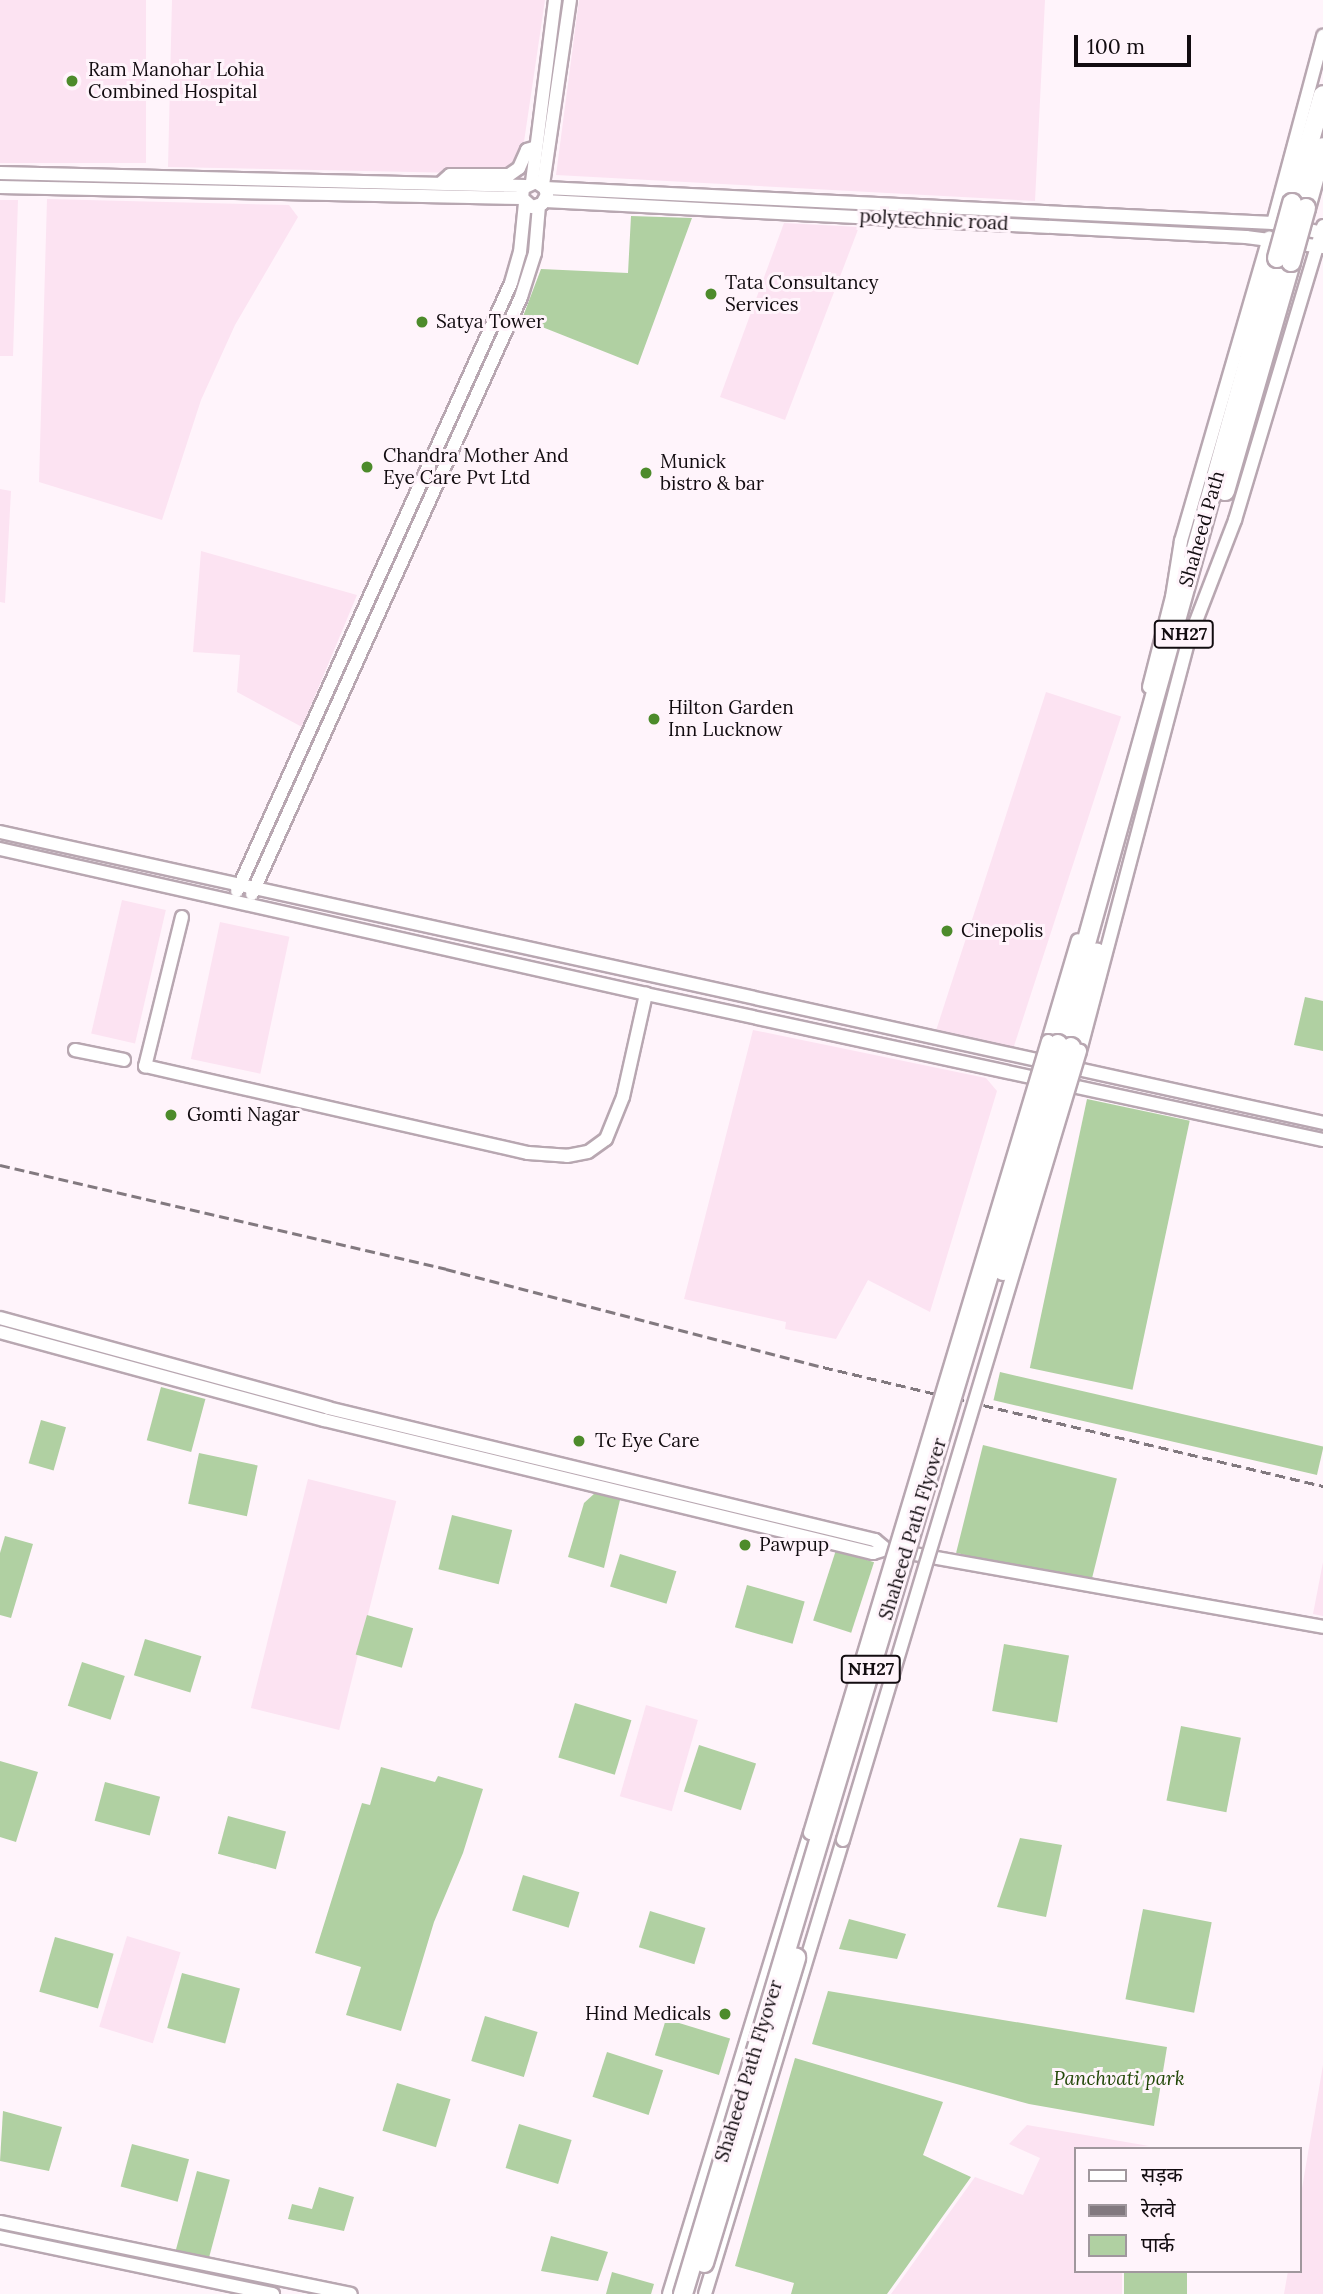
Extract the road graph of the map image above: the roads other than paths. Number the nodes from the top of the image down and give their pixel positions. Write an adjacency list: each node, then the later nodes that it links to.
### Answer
1 (555, 0): 6 (street)
2 (570, 0): 12 (street)
3 (1323, 36): 15 (street)
4 (1323, 95): 13 (highway, Shaheed Path / NH27)
5 (1323, 147): 13 (highway, Shaheed Path / NH27)
6 (536, 148): 9 (street); 12 (street)
7 (0, 173): 8 (street)
8 (212, 178): 9 (street); 11 (street)
9 (441, 183): 12 (street)
10 (0, 187): 11 (street)
11 (213, 192): 12 (street)
12 (535, 194): 14 (street); 16 (street, polytechnic road); 27 (street); 28 (street)
13 (1299, 206): 20 (highway, Shaheed Path / NH27, bridge)
14 (1043, 211): 15 (street); 16 (street)
15 (1273, 223): 17 (street)
16 (1043, 226): 18 (street, polytechnic road)
17 (1322, 230): 19 (street)
18 (1269, 238): 19 (street, polytechnic road); 23 (street)
19 (1320, 247): 22 (street)
20 (1284, 260): 23 (highway, Shaheed Path / NH27); 24 (highway, Shaheed Path / NH27)
21 (1257, 401): 22 (street)
22 (1271, 405): 24 (street)
23 (1170, 624): 33 (highway, Shaheed Path / NH27); 35 (street)
24 (1176, 676): 33 (highway, Shaheed Path / NH27); 35 (street)
25 (0, 832): 27 (street)
26 (0, 849): 29 (street)
27 (239, 885): 28 (street); 29 (street)
28 (255, 888): 30 (street); 34 (street)
29 (232, 900): 30 (street)
30 (246, 904): 32 (street)
31 (182, 917): 32 (street)
32 (646, 994): 37 (street)
33 (1076, 1006): 35 (highway, Shaheed Path Flyover / NH27)
34 (920, 1034): 37 (street); 39 (street)
35 (1064, 1046): 49 (street, bridge); 50 (highway, Shaheed Path Flyover / NH27, bridge); 51 (highway, Shaheed Path Flyover / NH27, bridge); 52 (street, bridge)
36 (75, 1050): 38 (street)
37 (916, 1052): 40 (street)
38 (124, 1060)
39 (1323, 1122)
40 (1323, 1140)
41 (0, 1318): 43 (street)
42 (0, 1332): 43 (street)
43 (886, 1549): 44 (street)
44 (1323, 1627)
45 (0, 2222): 48 (street)
46 (0, 2237): 47 (street)
47 (273, 2294)
48 (351, 2294)
49 (669, 2294)
50 (683, 2294)
51 (695, 2294)
52 (705, 2294)

